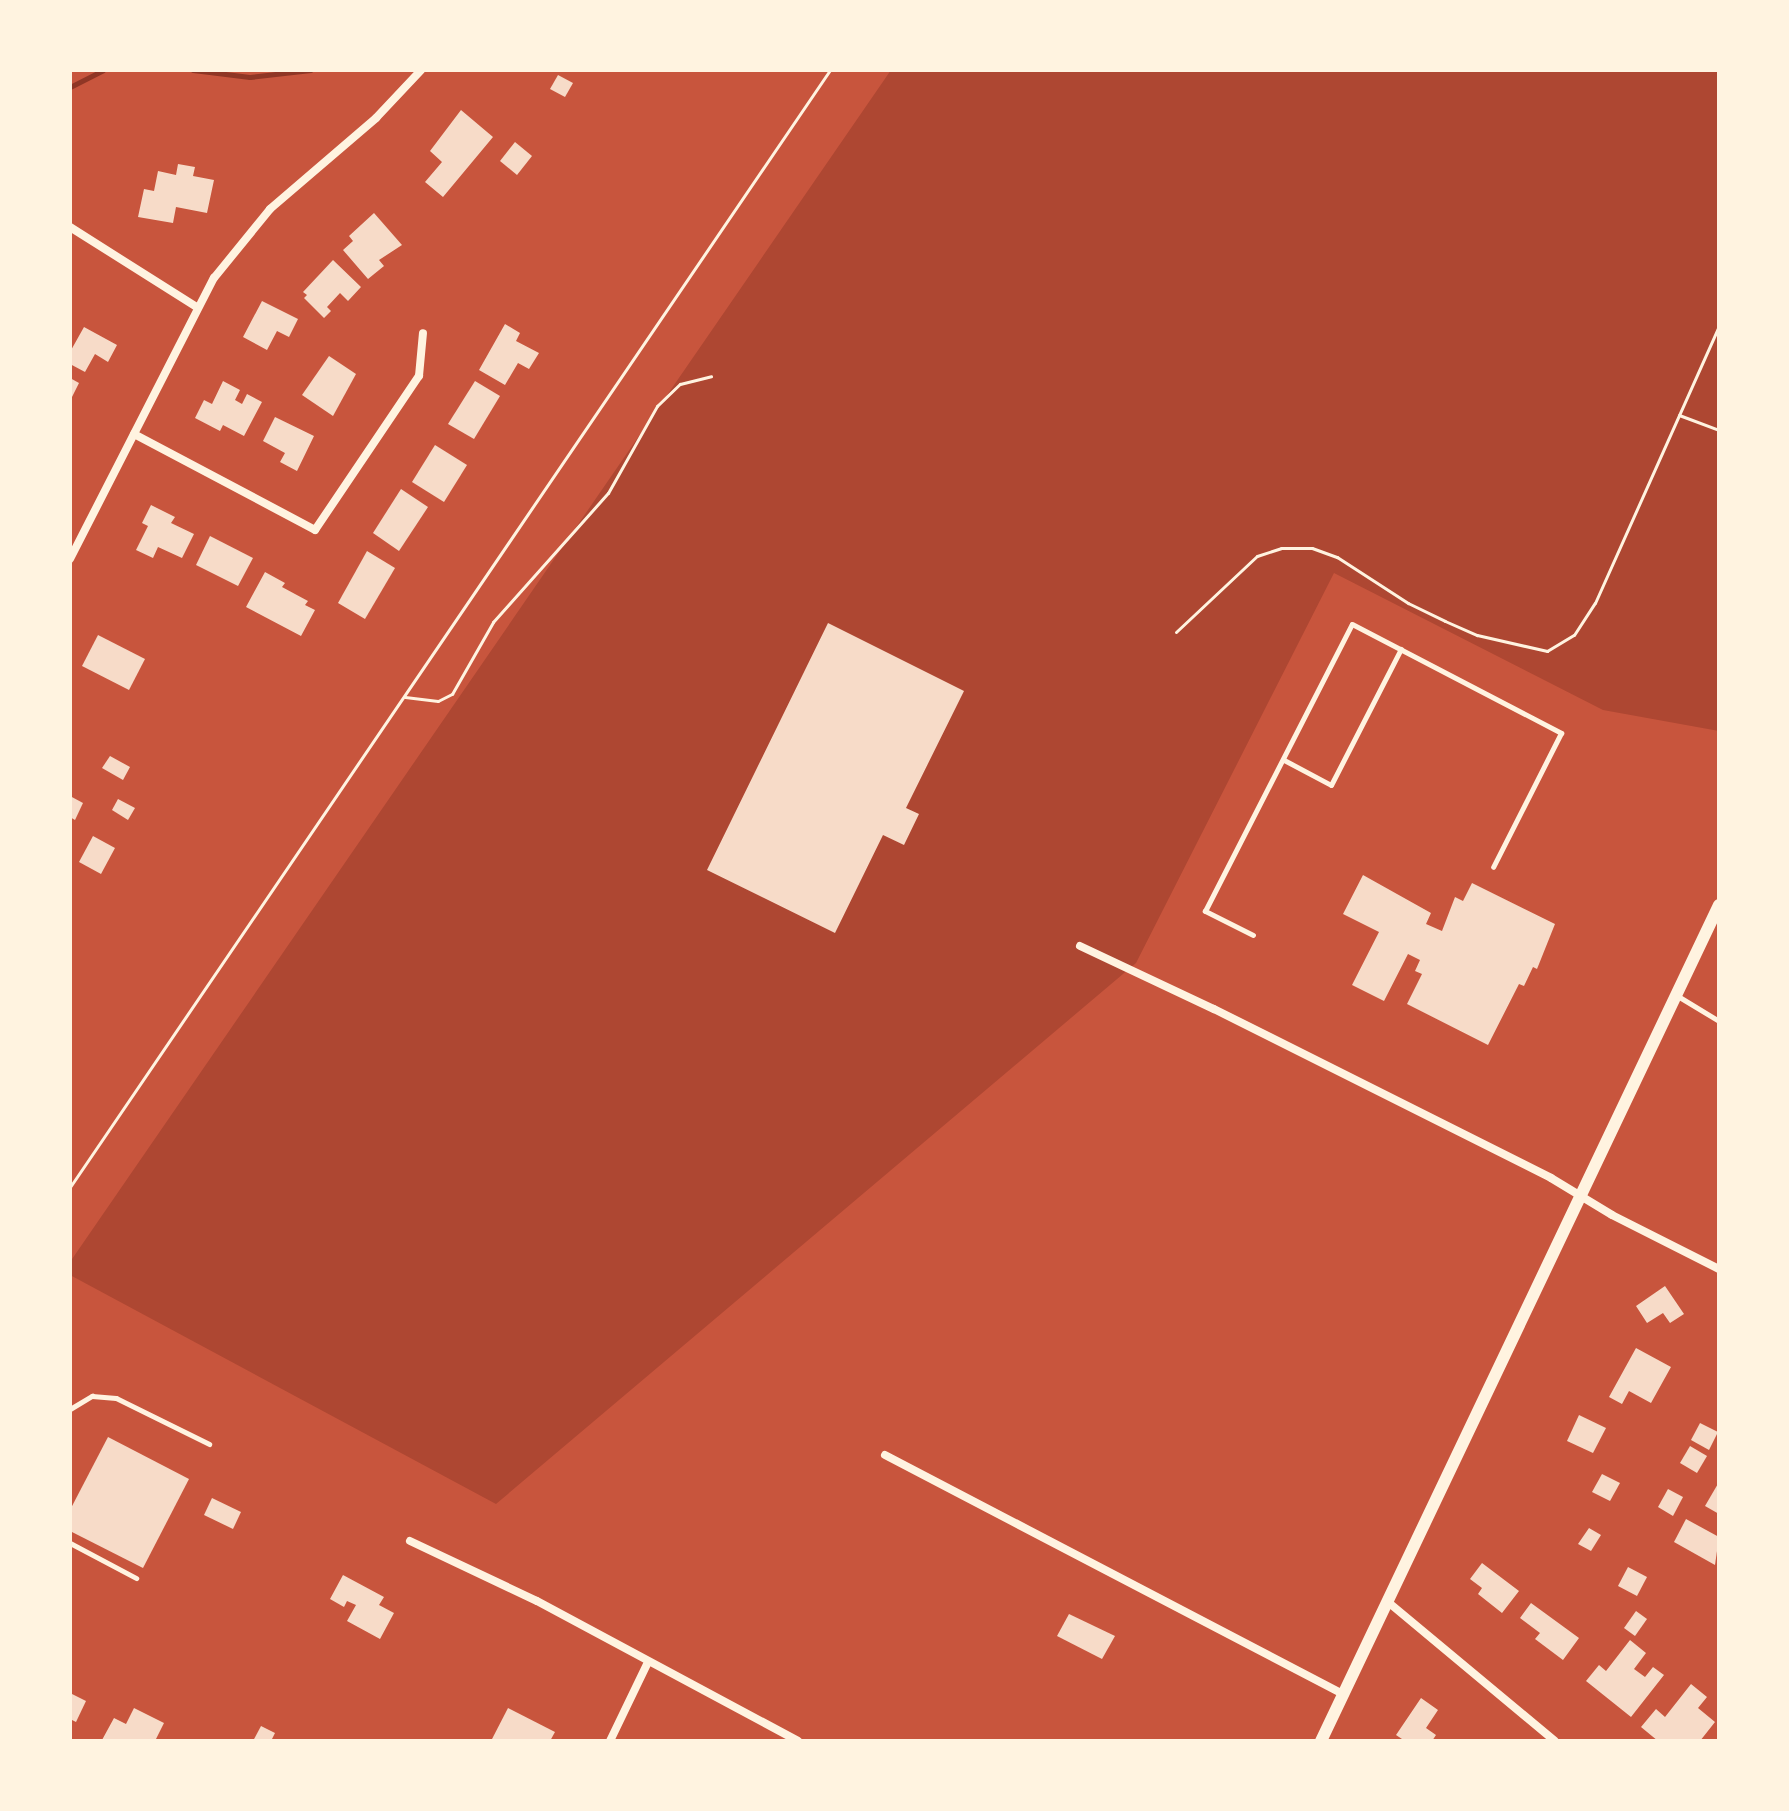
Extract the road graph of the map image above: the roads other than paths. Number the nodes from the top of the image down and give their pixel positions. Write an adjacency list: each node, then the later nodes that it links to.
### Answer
1 (421, 70): 3 (street)
2 (70, 227): 3 (street)
3 (198, 308): 5 (street)
4 (423, 333): 5 (street)
5 (134, 434): 6 (street)
6 (70, 559)
7 (1401, 649): 8 (lane); 8 (lane); 9 (lane)
8 (1284, 760): 11 (lane)
9 (1493, 867)
10 (1719, 905): 13 (main road)
11 (1253, 935)
12 (1080, 946): 15 (street)
13 (1676, 995): 14 (lane); 15 (main road)
14 (1719, 1021)
15 (1580, 1196): 16 (street); 23 (main road)
16 (1719, 1269)
17 (70, 1409): 18 (lane)
18 (209, 1444)
19 (885, 1455): 25 (street)
20 (410, 1541): 24 (street)
21 (70, 1543): 22 (lane)
22 (136, 1578)
23 (1388, 1602): 25 (main road); 29 (street)
24 (648, 1662): 26 (street); 27 (street)
25 (1343, 1694): 28 (main road)
26 (610, 1741)
27 (798, 1741)
28 (1321, 1741)
29 (1555, 1741)

